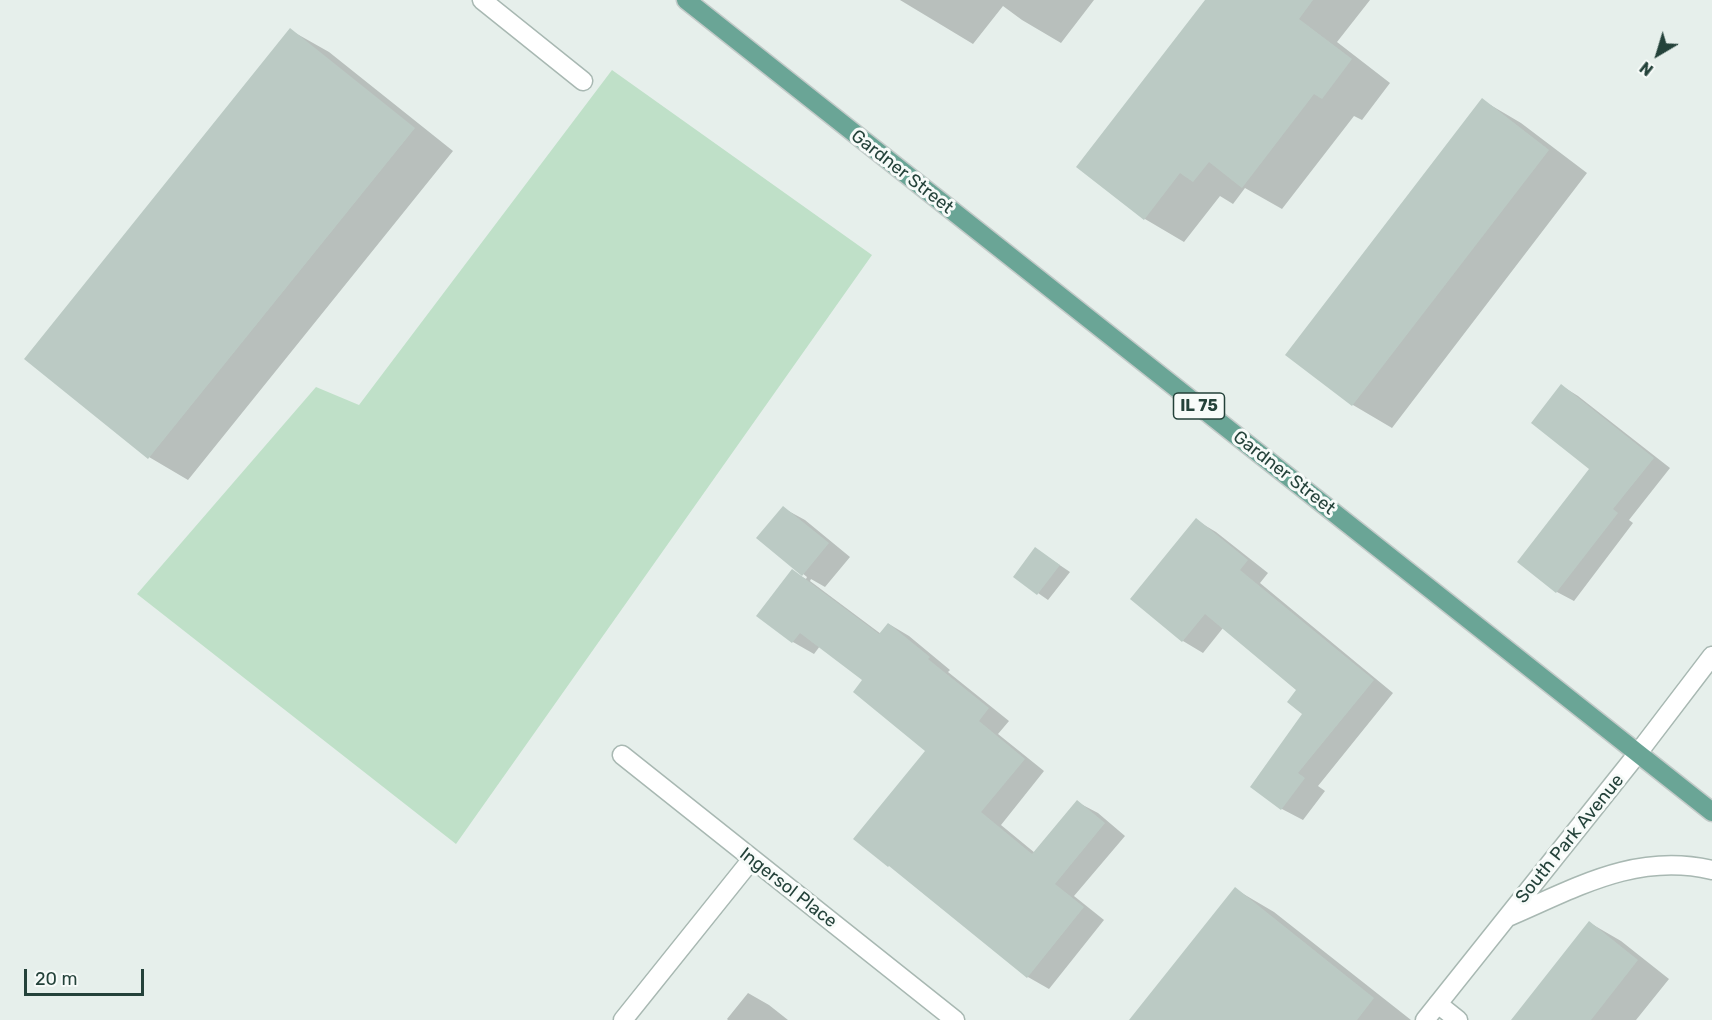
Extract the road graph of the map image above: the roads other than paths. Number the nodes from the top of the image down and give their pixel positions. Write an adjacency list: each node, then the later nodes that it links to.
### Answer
1 (482, 0): 3 (street)
2 (686, 0): 5 (main road, Gardner Street / IL 75)
3 (583, 81)
4 (1712, 656): 5 (street, South Park Avenue)
5 (1638, 753): 7 (main road, Gardner Street / IL 75); 10 (street, South Park Avenue)
6 (622, 755): 8 (street, Ingersol Place)
7 (1712, 812)
8 (752, 859): 12 (street); 13 (street, Ingersol Place)
9 (1712, 870): 10 (street)
10 (1506, 918): 11 (street, South Park Avenue)
11 (1438, 1004): 14 (street, South Park Avenue); 15 (street)
12 (623, 1020)
13 (955, 1020)
14 (1425, 1020)
15 (1458, 1020)

